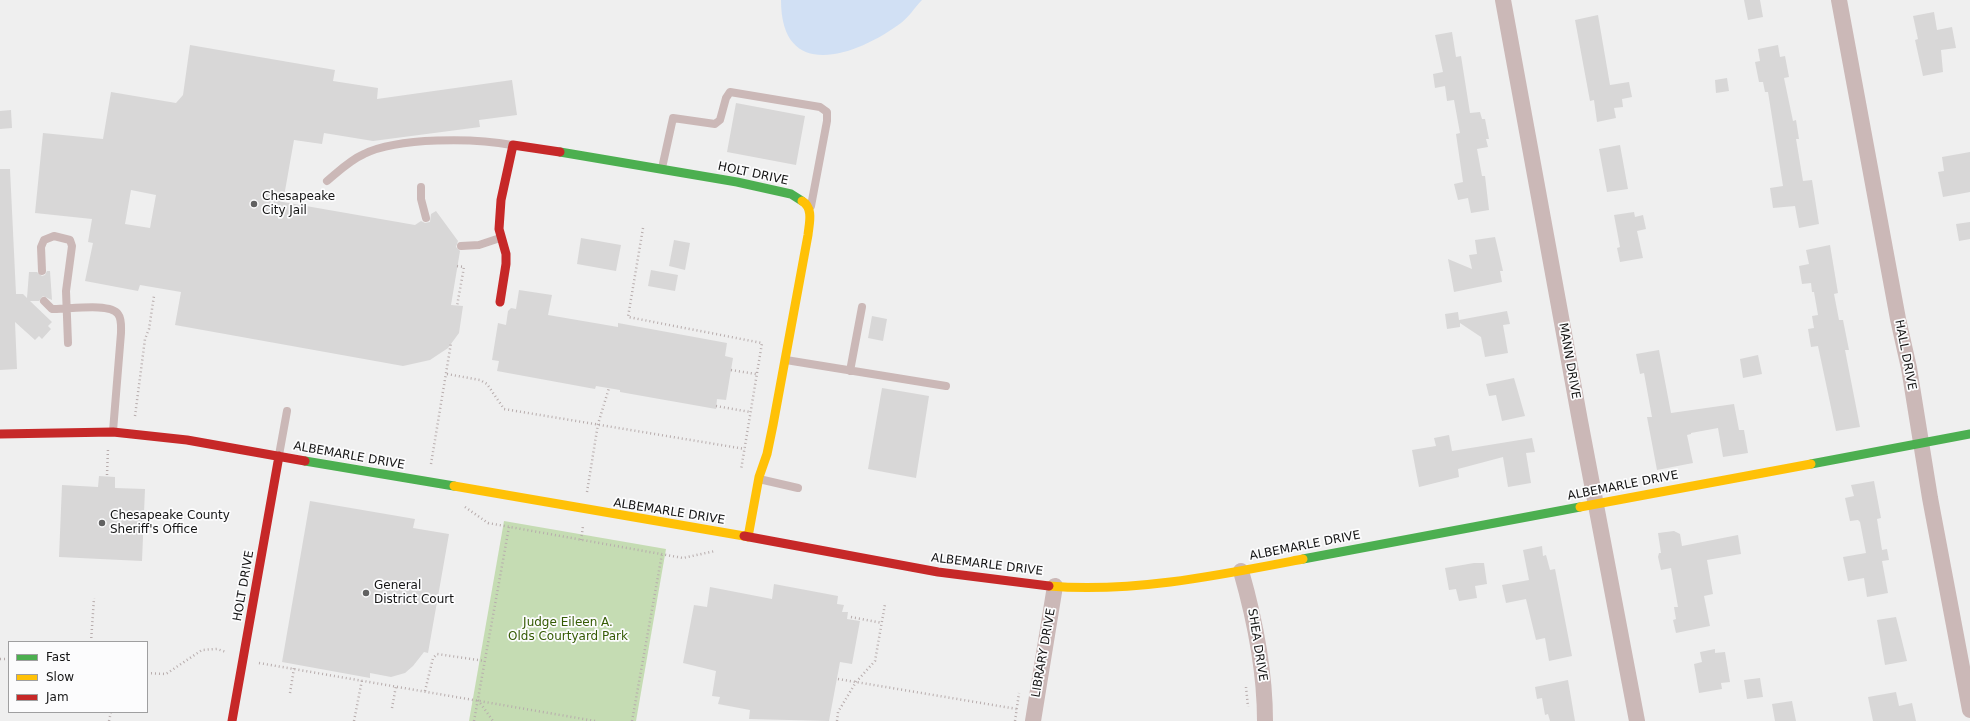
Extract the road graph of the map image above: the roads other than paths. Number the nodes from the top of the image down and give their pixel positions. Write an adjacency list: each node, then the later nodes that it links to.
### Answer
1 (1502, 0): 28 (street, MANN DRIVE)
2 (1839, 0): 24 (street, HALL DRIVE)
3 (513, 145): 4 (street, HOLT DRIVE); 5 (lane); 9 (street)
4 (662, 169): 7 (street, HOLT DRIVE); 7 (lane)
5 (327, 181)
6 (421, 187): 8 (lane)
7 (810, 211): 17 (street)
8 (426, 218)
9 (500, 238): 10 (lane); 13 (street)
10 (461, 246)
11 (42, 271): 15 (lane)
12 (44, 301): 15 (lane)
13 (500, 302)
14 (862, 307): 18 (lane)
15 (66, 308): 16 (lane); 21 (lane)
16 (68, 343)
17 (786, 360): 18 (lane); 26 (street)
18 (850, 371): 19 (lane)
19 (946, 386)
20 (287, 411): 25 (lane)
21 (113, 432): 22 (street, ALBEMARLE DRIVE); 25 (street, ALBEMARLE DRIVE)
22 (0, 434)
23 (1970, 434): 24 (street, ALBEMARLE DRIVE)
24 (1920, 443): 28 (street, ALBEMARLE DRIVE); 32 (street, HALL DRIVE)
25 (279, 456): 29 (street, ALBEMARLE DRIVE); 33 (street, HOLT DRIVE)
26 (758, 479): 27 (lane); 29 (street)
27 (798, 488)
28 (1596, 504): 30 (street, ALBEMARLE DRIVE); 36 (street, MANN DRIVE)
29 (748, 537): 31 (street, ALBEMARLE DRIVE)
30 (1241, 571): 31 (street, ALBEMARLE DRIVE); 35 (street, SHEA DRIVE)
31 (1055, 586): 34 (street, LIBRARY DRIVE)
32 (1970, 710)
33 (232, 721)
34 (1032, 721)
35 (1265, 721)
36 (1637, 721)

